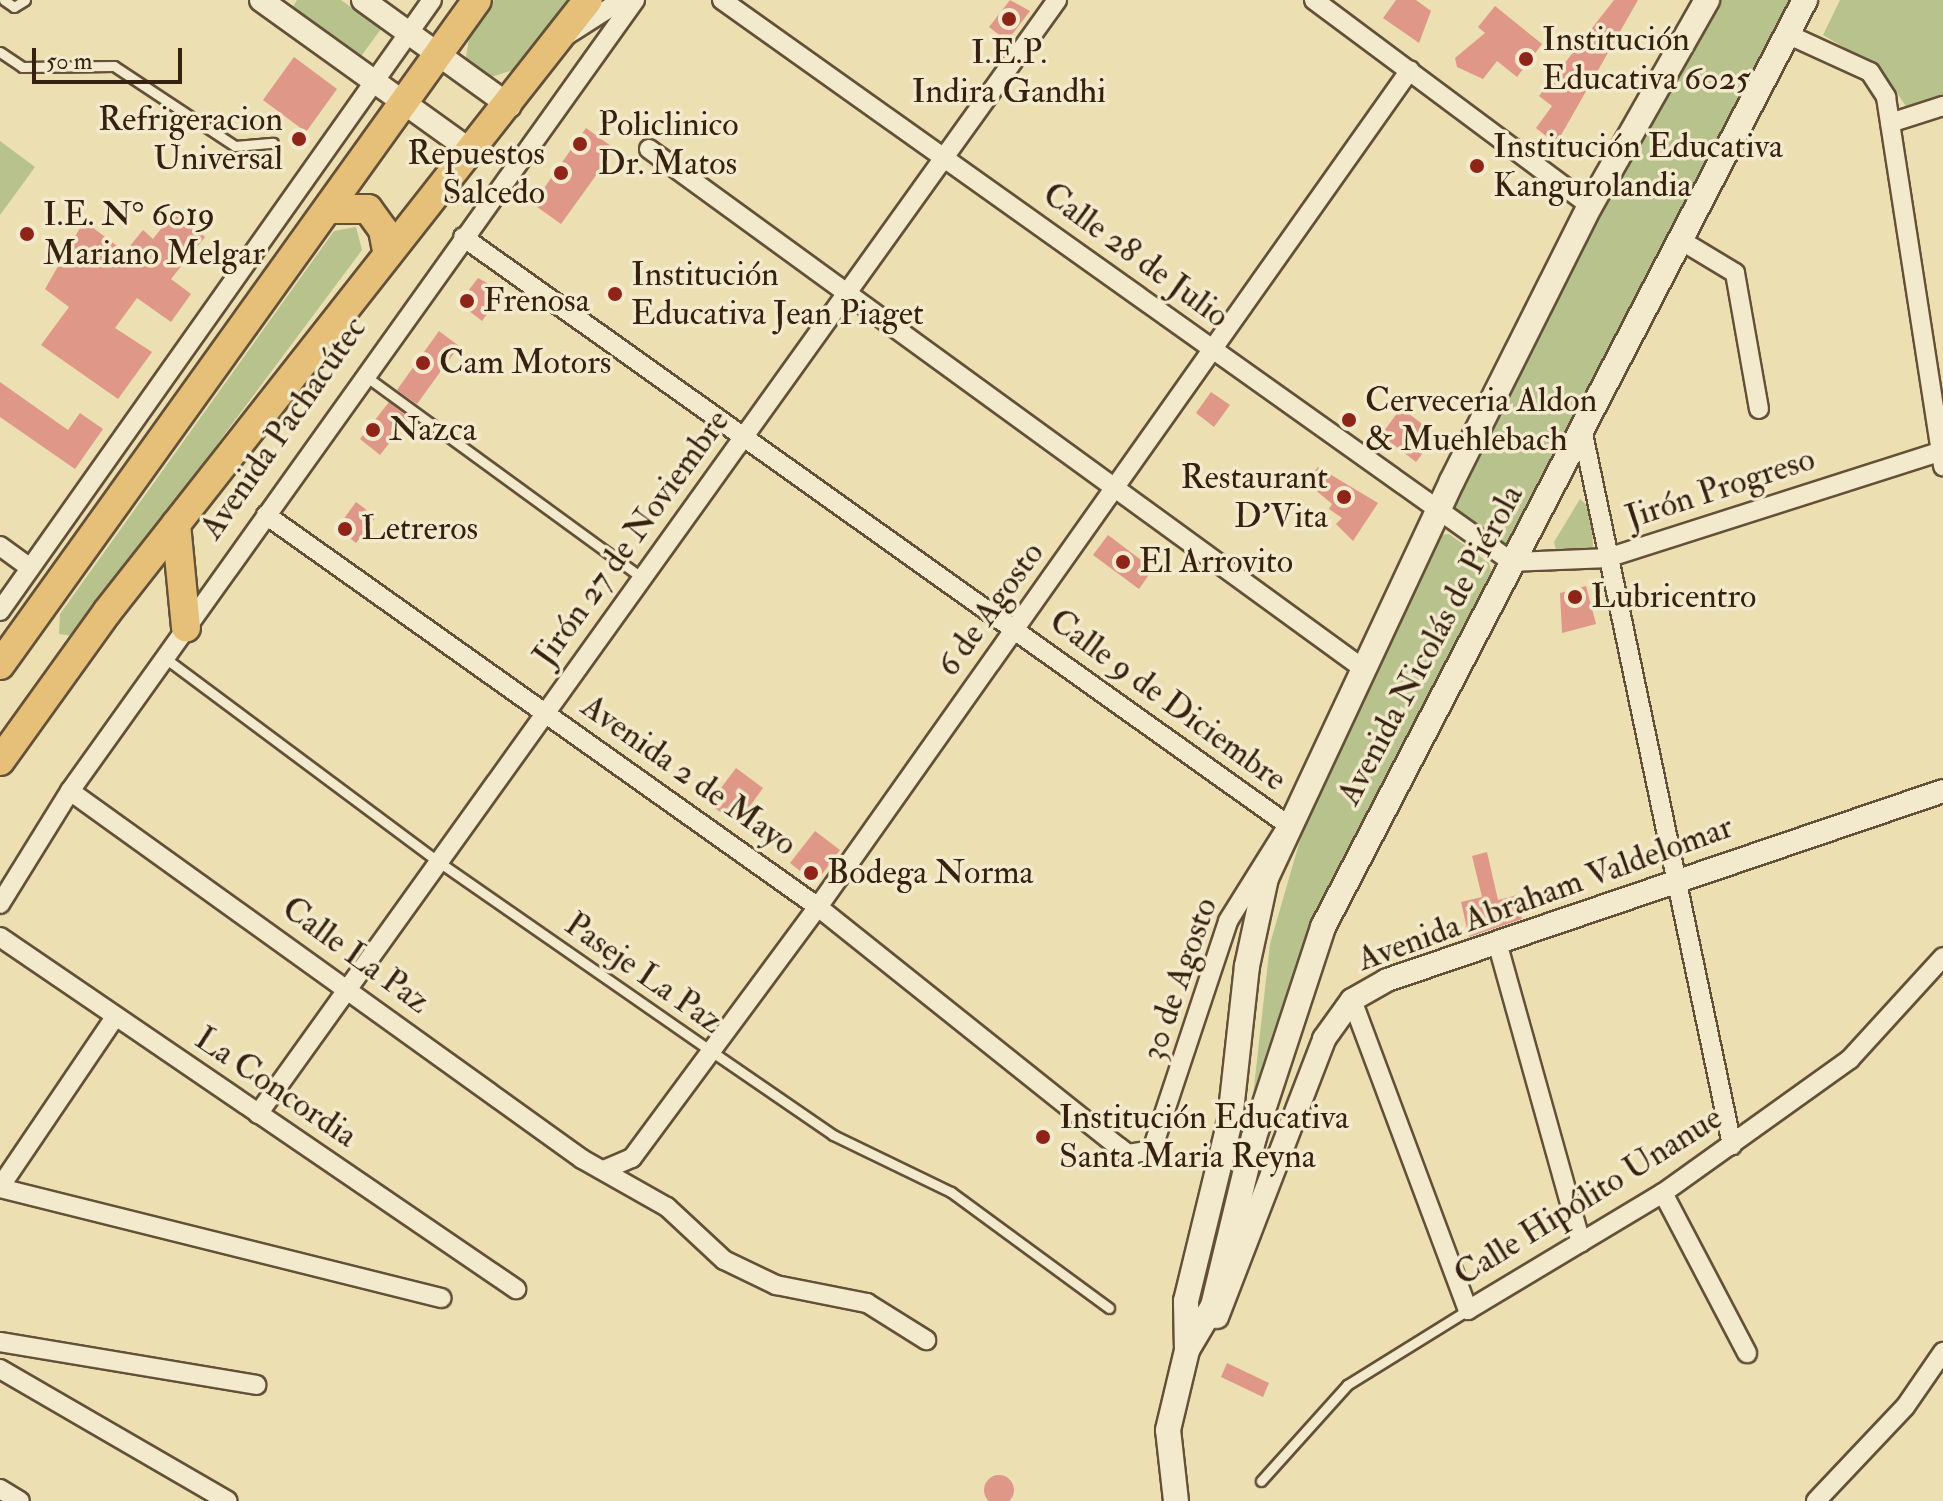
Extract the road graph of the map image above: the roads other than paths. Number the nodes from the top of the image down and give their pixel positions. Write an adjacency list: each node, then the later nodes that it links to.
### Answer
1 (4, 0): 2 (lane)
2 (25, 0)
3 (261, 0): 21 (street)
4 (363, 0): 15 (street)
5 (432, 0): 15 (street)
6 (477, 0): 19 (main road)
7 (588, 0): 17 (main road, Avenida Pachacútec)
8 (622, 0): 17 (street)
9 (635, 0): 32 (street, Avenida Pachacútec)
10 (722, 0): 29 (street, Calle 28 de Julio)
11 (1057, 0): 29 (street, Jirón 27 de Noviembre)
12 (1314, 0): 20 (street)
13 (1707, 0): 30 (main road, Avenida Nicolás de Piérola)
14 (1805, 0): 16 (main road, Avenida Nicolás de Piérola)
15 (408, 33): 19 (street); 21 (street)
16 (1787, 34): 25 (street); 33 (main road, Avenida Nicolás de Piérola)
17 (561, 39): 23 (main road, Avenida Pachacútec)
18 (0, 52): 26 (lane)
19 (437, 55): 22 (main road); 23 (street)
20 (1410, 70): 30 (street); 36 (street, 6 de Agosto)
21 (373, 81): 22 (street); 49 (street)
22 (405, 103): 28 (street); 31 (main road)
23 (510, 106): 28 (main road, Avenida Pachacútec)
24 (1943, 106): 25 (street)
25 (1890, 123): 41 (street)
26 (273, 143)
27 (649, 149): 35 (street)
28 (474, 153): 34 (main road, Avenida Pachacútec)
29 (944, 157): 35 (street, Jirón 27 de Noviembre); 36 (street, Calle 28 de Julio)
30 (1590, 206): 43 (main road, Avenida Nicolás de Piérola)
31 (329, 209): 34 (main road); 55 (main road)
32 (463, 237): 37 (street, Avenida Pachacútec); 40 (street, Calle 9 de Diciembre)
33 (1682, 241): 38 (street); 39 (main road, Avenida Nicolás de Piérola)
34 (388, 255): 45 (main road, Avenida Pachacútec)
35 (846, 293): 40 (street, Jirón 27 de Noviembre); 42 (street)
36 (1213, 350): 42 (street, 6 de Agosto); 43 (street, Calle 28 de Julio)
37 (364, 375): 44 (street, Avenida Pachacútec); 50 (lane)
38 (1759, 409)
39 (1582, 429): 47 (street); 48 (main road, Avenida Nicolás de Piérola)
40 (744, 436): 50 (street, Jirón 27 de Noviembre); 53 (street, Calle 9 de Diciembre)
41 (1942, 456): 47 (street, Jirón Progreso)
42 (1116, 489): 53 (street, 6 de Agosto); 56 (street)
43 (1437, 512): 48 (street, Calle 28 de Julio); 56 (main road, Avenida Nicolás de Piérola)
44 (266, 515): 52 (street, Avenida Pachacútec); 58 (street, Avenida 2 de Mayo)
45 (176, 524): 52 (main road); 57 (main road, Avenida Pachacútec)
46 (0, 546): 49 (street)
47 (1607, 558): 48 (street, Jirón Progreso); 65 (street)
48 (1512, 562): 88 (main road, Avenida Nicolás de Piérola)
49 (30, 568): 51 (street)
50 (642, 578): 58 (street, Jirón 27 de Noviembre)
51 (0, 611)
52 (186, 628): 54 (street, Avenida Pachacútec)
53 (1015, 630): 63 (street, Calle 9 de Diciembre); 67 (street, 6 de Agosto)
54 (165, 658): 61 (street, Avenida Pachacútec); 64 (lane, Paseje La Paz)
55 (5, 661)
56 (1361, 667): 63 (main road, Avenida Nicolás de Piérola)
57 (48, 692): 59 (main road, Avenida Pachacútec); 60 (main road, Avenida Pachacútec)
58 (546, 713): 64 (street, Jirón 27 de Noviembre); 67 (street, Avenida 2 de Mayo)
59 (0, 744)
60 (0, 761)
61 (70, 791): 66 (street, Avenida Pachacútec); 71 (street, Calle La Paz)
62 (1943, 791): 65 (street, Avenida Abraham Valdelomar)
63 (1288, 825): 77 (street, 30 de Agosto); 88 (main road, Avenida Nicolás de Piérola)
64 (439, 862): 71 (street, Jirón 27 de Noviembre); 74 (lane, Paseje La Paz)
65 (1675, 882): 69 (street, Avenida Abraham Valdelomar); 76 (street)
66 (0, 904)
67 (818, 907): 74 (street, 6 de Agosto); 77 (street, Avenida 2 de Mayo)
68 (0, 937): 73 (street, La Concordia)
69 (1497, 942): 72 (street, Avenida Abraham Valdelomar); 81 (street)
70 (1943, 957): 76 (street, Calle Hipólito Unanue)
71 (349, 988): 75 (street, Jirón 27 de Noviembre); 78 (street, Calle La Paz)
72 (1352, 1000): 85 (street); 93 (street, Avenida Abraham Valdelomar)
73 (115, 1017): 75 (street, La Concordia); 79 (street)
74 (711, 1051): 78 (street, 6 de Agosto); 84 (lane, Paseje La Paz)
75 (258, 1114): 82 (street, La Concordia)
76 (1732, 1145): 80 (street, Calle Hipólito Unanue)
77 (1141, 1155)
78 (606, 1169): 86 (street, Calle La Paz)
79 (0, 1188): 83 (street)
80 (1663, 1193): 81 (street, Calle Hipólito Unanue); 90 (street)
81 (1581, 1242): 85 (street, Calle Hipólito Unanue)
82 (516, 1289)
83 (442, 1298)
84 (1109, 1308)
85 (1468, 1310): 94 (lane, Calle Hipólito Unanue)
86 (926, 1340)
87 (0, 1342): 92 (street)
88 (1187, 1350): 93 (main road, Avenida Nicolás de Piérola)
89 (1943, 1352): 99 (street)
90 (1747, 1353)
91 (0, 1369): 97 (street)
92 (256, 1385)
93 (1178, 1392): 98 (main road, Avenida Nicolás de Piérola)
94 (1261, 1481)
95 (0, 1489): 96 (street)
96 (20, 1501)
97 (228, 1501)
98 (1176, 1501)
99 (1816, 1501)

